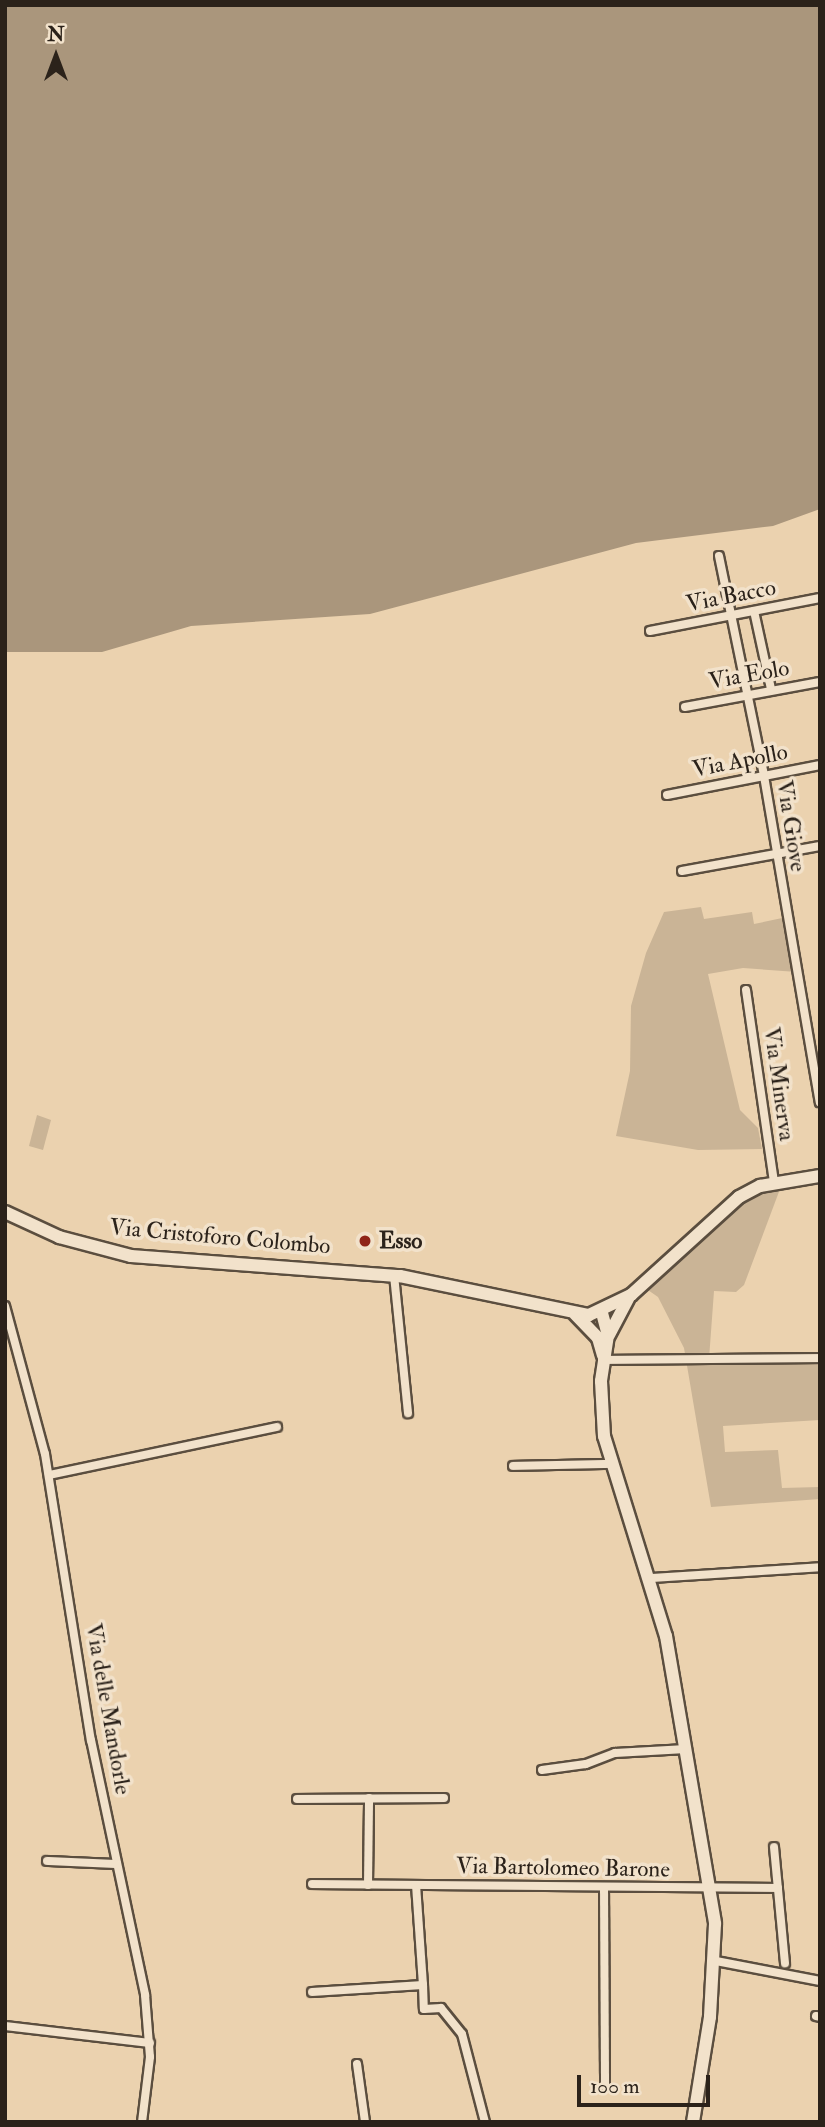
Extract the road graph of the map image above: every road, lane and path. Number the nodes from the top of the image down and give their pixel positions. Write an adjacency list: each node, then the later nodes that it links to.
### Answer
1 (719, 556): 4 (street, Via Giove)
2 (820, 598): 3 (street, Via Bacco)
3 (754, 611): 4 (street, Via Bacco); 7 (street)
4 (730, 616): 5 (street, Via Bacco); 8 (street, Via Giove)
5 (650, 631)
6 (820, 682): 7 (street, Via Eolo)
7 (771, 689): 8 (street, Via Eolo)
8 (748, 692): 9 (street, Via Eolo); 11 (street, Via Giove)
9 (685, 707)
10 (820, 765): 11 (street, Via Apollo)
11 (764, 776): 12 (street, Via Apollo); 14 (street, Via Giove)
12 (667, 795)
13 (820, 846): 14 (street)
14 (775, 855): 15 (street); 17 (street, Via Giove)
15 (682, 871)
16 (746, 990): 19 (street, Via Minerva)
17 (820, 1102)
18 (820, 1176): 19 (main road)
19 (774, 1183): 22 (main road)
20 (5, 1212): 21 (main road, Via Cristoforo Colombo)
21 (394, 1275): 25 (main road, Via Cristoforo Colombo); 29 (street)
22 (631, 1295): 24 (main road); 26 (main road)
23 (5, 1306): 33 (street, Via delle Mandorle)
24 (602, 1313): 25 (main road, Via Cristoforo Colombo); 26 (main road)
25 (575, 1314): 26 (main road)
26 (603, 1337): 27 (main road)
27 (603, 1357): 28 (street); 31 (main road)
28 (820, 1358)
29 (408, 1413)
30 (277, 1427): 33 (street)
31 (612, 1464): 32 (street); 35 (main road)
32 (513, 1466)
33 (49, 1475): 43 (street, Via delle Mandorle)
34 (820, 1567): 35 (street)
35 (652, 1578): 36 (main road)
36 (686, 1749): 37 (street); 49 (main road)
37 (541, 1770)
38 (369, 1798): 39 (street); 40 (street); 45 (street)
39 (444, 1798)
40 (297, 1799)
41 (774, 1847): 48 (street)
42 (47, 1861): 43 (street)
43 (117, 1864): 56 (street, Via delle Mandorle)
44 (312, 1884): 45 (street, Via Bartolomeo Barone)
45 (368, 1885): 46 (street, Via Bartolomeo Barone)
46 (416, 1885): 47 (street, Via Bartolomeo Barone); 53 (street)
47 (604, 1887): 49 (street, Via Bartolomeo Barone); 58 (street)
48 (778, 1888): 49 (street, Via Bartolomeo Barone); 51 (street)
49 (710, 1891): 50 (main road)
50 (716, 1961): 52 (street); 62 (main road)
51 (785, 1963)
52 (820, 1981)
53 (423, 1985): 54 (street); 61 (street)
54 (312, 1992)
55 (5, 2026): 56 (street)
56 (150, 2042): 59 (street, Via delle Mandorle)
57 (358, 2064): 60 (street)
58 (605, 2086)
59 (142, 2122)
60 (365, 2122)
61 (485, 2122)
62 (693, 2122)

